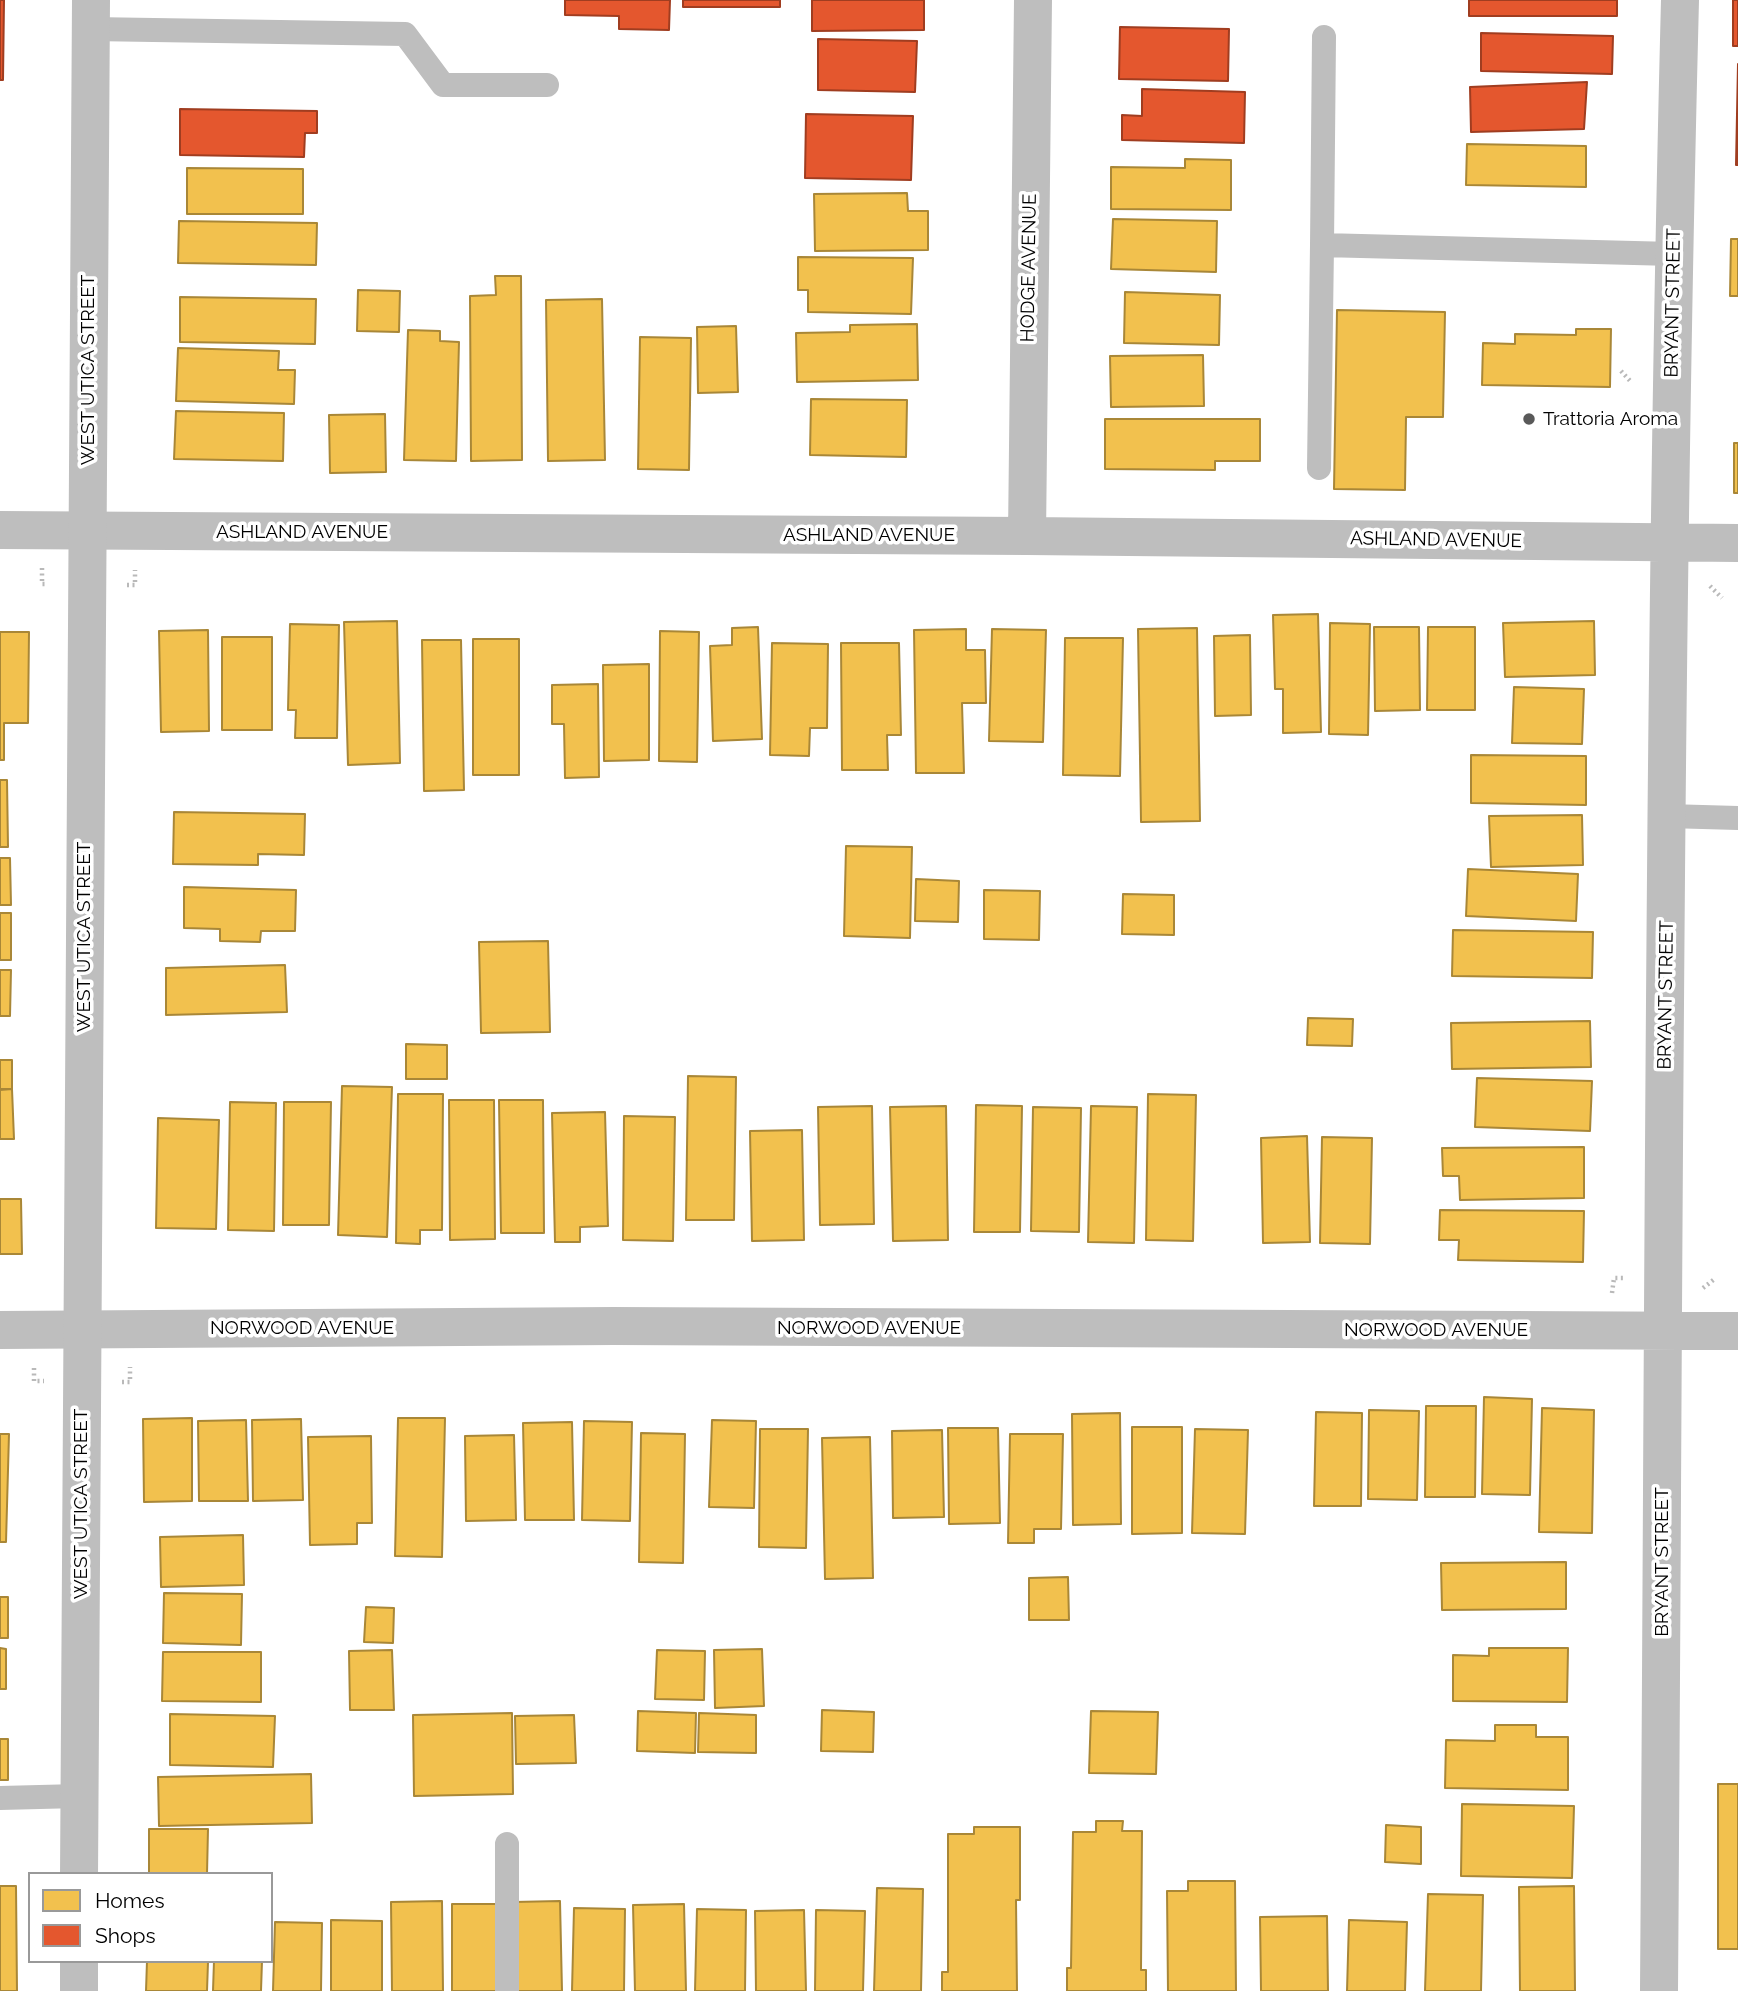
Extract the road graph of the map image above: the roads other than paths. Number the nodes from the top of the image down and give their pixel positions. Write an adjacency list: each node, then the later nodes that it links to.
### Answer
1 (1033, 0): 11 (street, HODGE AVENUE)
2 (1680, 0): 7 (street, BRYANT STREET)
3 (91, 15): 5 (lane); 10 (street, WEST UTICA STREET)
4 (1324, 37): 6 (lane)
5 (547, 85)
6 (1322, 245): 7 (lane); 8 (lane)
7 (1673, 254): 12 (street, BRYANT STREET)
8 (1319, 468)
9 (0, 530): 10 (street, ASHLAND AVENUE)
10 (87, 530): 11 (street, ASHLAND AVENUE); 17 (street, WEST UTICA STREET)
11 (1027, 536): 12 (street, ASHLAND AVENUE)
12 (1669, 542): 13 (street, ASHLAND AVENUE); 14 (street, BRYANT STREET)
13 (1738, 543)
14 (1667, 817): 15 (lane); 18 (street, BRYANT STREET)
15 (1738, 818)
16 (0, 1330): 17 (street, NORWOOD AVENUE)
17 (81, 1330): 18 (street, NORWOOD AVENUE); 20 (street, WEST UTICA STREET)
18 (1663, 1331): 19 (street, NORWOOD AVENUE); 27 (street, BRYANT STREET)
19 (1738, 1331)
20 (79, 1796): 21 (lane); 23 (street, WEST UTICA STREET)
21 (0, 1798)
22 (507, 1844): 26 (lane)
23 (79, 1872)
24 (79, 1963): 25 (street)
25 (79, 1991)
26 (507, 1991)
27 (1659, 1991)

